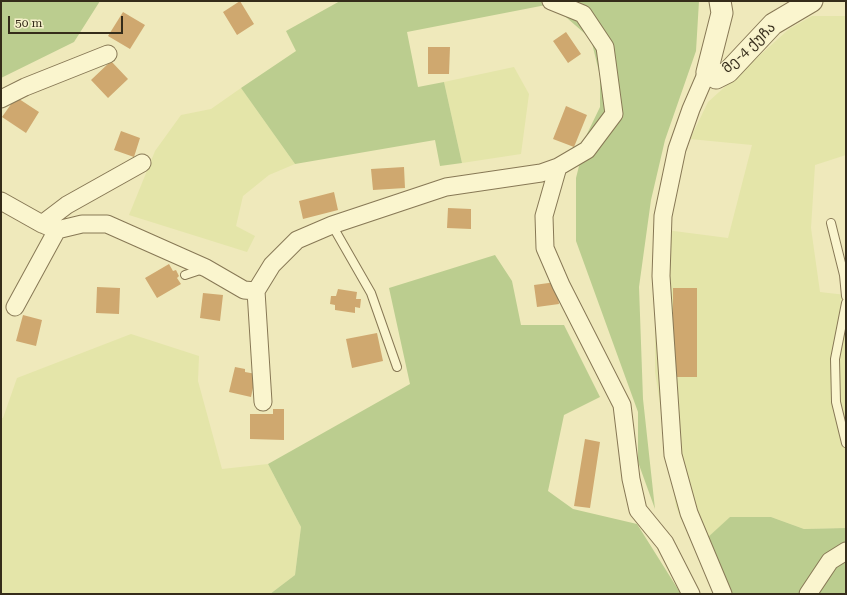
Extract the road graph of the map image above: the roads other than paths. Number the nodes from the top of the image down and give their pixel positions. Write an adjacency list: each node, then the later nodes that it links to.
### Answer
1 (551, 1): 8 (street)
2 (720, 1): 5 (street, მე-4 ქუჩა)
3 (812, 1): 5 (street, მე-4 ქუჩა)
4 (108, 54): 6 (street)
5 (707, 72): 24 (street)
6 (1, 99)
7 (142, 163): 12 (street)
8 (558, 167): 11 (street); 23 (street)
9 (1, 200): 12 (street)
10 (831, 223): 16 (lane)
11 (332, 225): 15 (street); 19 (lane)
12 (49, 227): 13 (street); 18 (street)
13 (206, 268): 14 (lane); 15 (street)
14 (185, 275)
15 (256, 291): 20 (street)
16 (846, 296)
17 (846, 303): 21 (lane)
18 (15, 307)
19 (397, 367)
20 (263, 402)
21 (846, 443)
22 (846, 551): 25 (street)
23 (691, 594)
24 (723, 594)
25 (808, 594)

